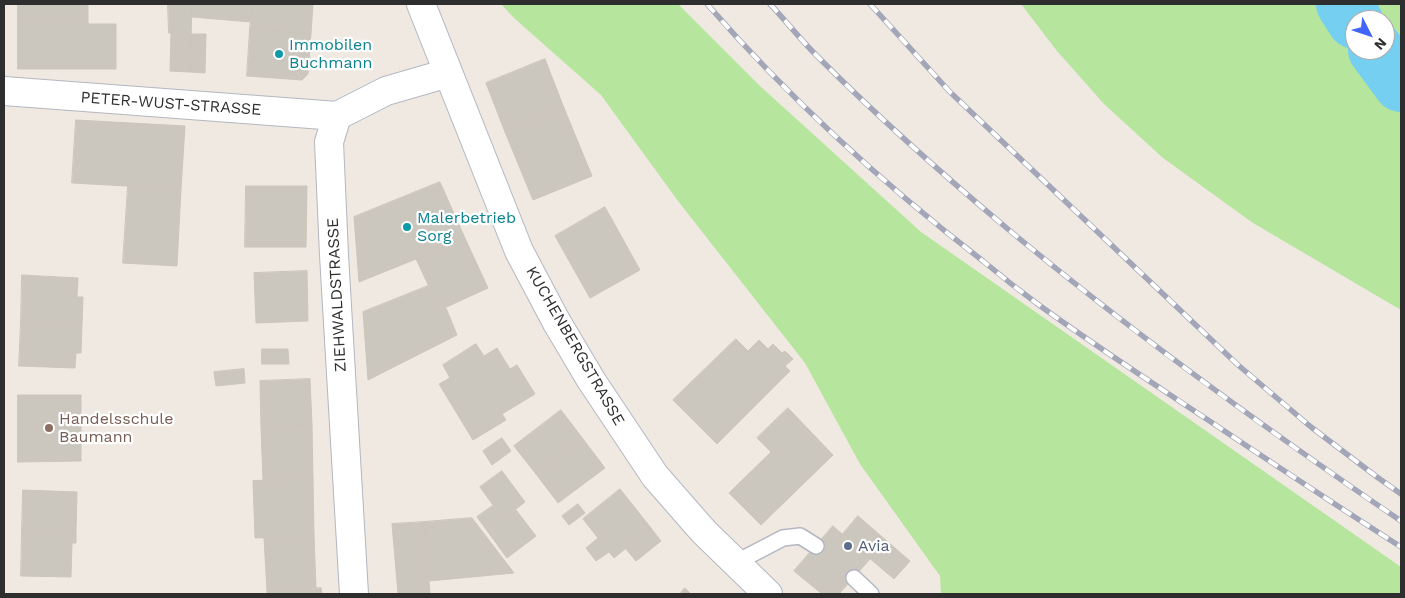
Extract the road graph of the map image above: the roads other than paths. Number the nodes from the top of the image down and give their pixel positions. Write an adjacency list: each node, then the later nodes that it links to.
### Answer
1 (421, 4): 2 (street, KUCHENBERGSTRASSE)
2 (448, 73): 4 (street); 6 (street, KUCHENBERGSTRASSE)
3 (4, 91): 4 (street, PETER-WUST-STRASSE)
4 (338, 116): 8 (street, ZIEHWALDSTRASSE)
5 (816, 546): 6 (lane)
6 (735, 563): 9 (street, KUCHENBERGSTRASSE)
7 (854, 578): 10 (lane)
8 (354, 594)
9 (768, 594)
10 (871, 594)

